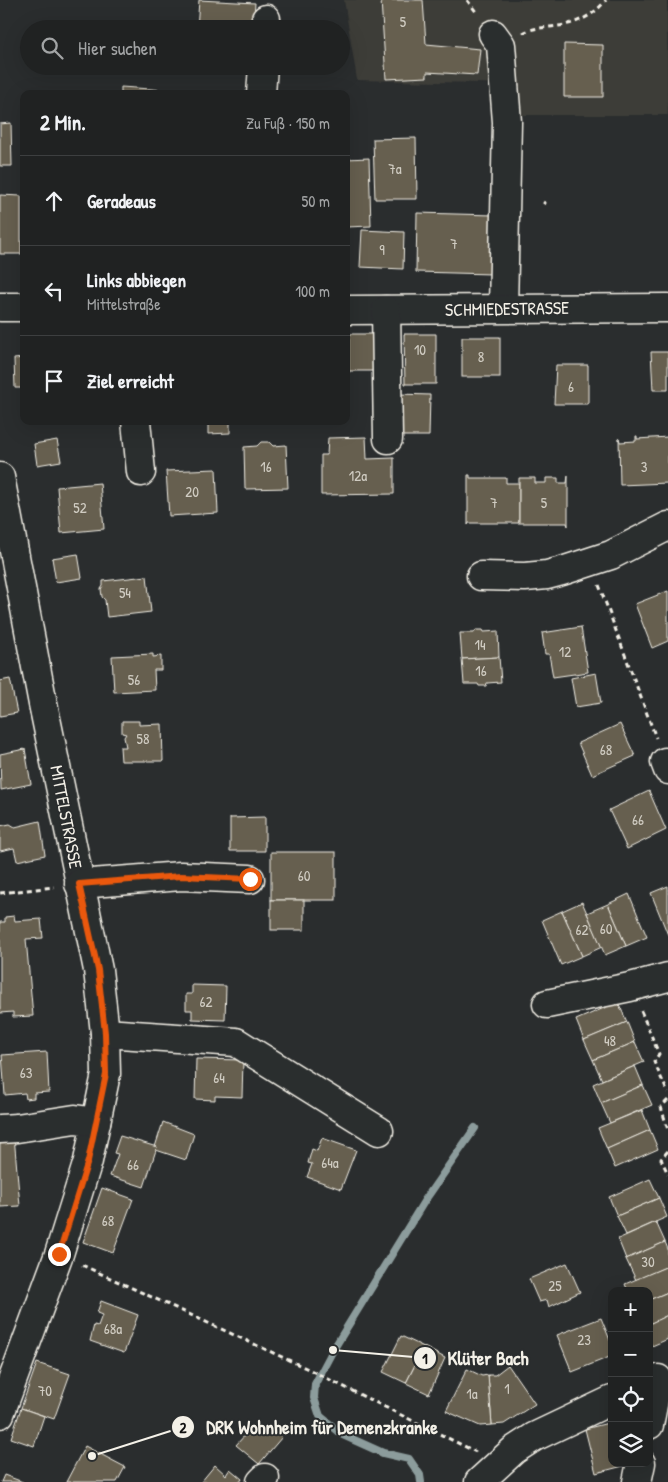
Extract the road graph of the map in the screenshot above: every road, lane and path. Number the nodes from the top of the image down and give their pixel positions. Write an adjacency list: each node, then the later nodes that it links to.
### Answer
1 (606, 0): 2 (path)
2 (497, 39): 7 (street)
3 (262, 75): 4 (street)
4 (260, 90)
5 (0, 307): 6 (street)
6 (20, 307)
7 (503, 308): 8 (street, SCHMIEDESTRASSE); 10 (street, SCHMIEDESTRASSE)
8 (668, 308)
9 (350, 310): 10 (street, SCHMIEDESTRASSE)
10 (386, 310): 12 (street)
11 (136, 425): 13 (street)
12 (388, 439)
13 (141, 472)
14 (0, 477): 20 (street, MITTELSTRASSE)
15 (668, 526): 16 (street)
16 (590, 562): 17 (street); 18 (path)
17 (481, 576)
18 (666, 766)
19 (250, 879): 20 (street)
20 (79, 884): 21 (path); 25 (street, MITTELSTRASSE)
21 (0, 893)
22 (668, 977): 23 (street)
23 (630, 987): 24 (street); 26 (path)
24 (547, 1004)
25 (105, 1033): 28 (street, MITTELSTRASSE); 31 (street)
26 (668, 1093)
27 (668, 1100): 30 (path)
28 (96, 1122): 29 (street); 34 (street, MITTELSTRASSE)
29 (0, 1128)
30 (668, 1130)
31 (379, 1131)
32 (668, 1152): 33 (path)
33 (668, 1174)
34 (59, 1254): 36 (street, MITTELSTRASSE); 39 (path)
35 (659, 1379): 38 (street)
36 (2, 1401)
37 (608, 1402): 39 (street)
38 (650, 1422)
39 (499, 1464): 41 (street)
40 (640, 1467): 42 (street)
41 (479, 1482)
42 (638, 1482)

